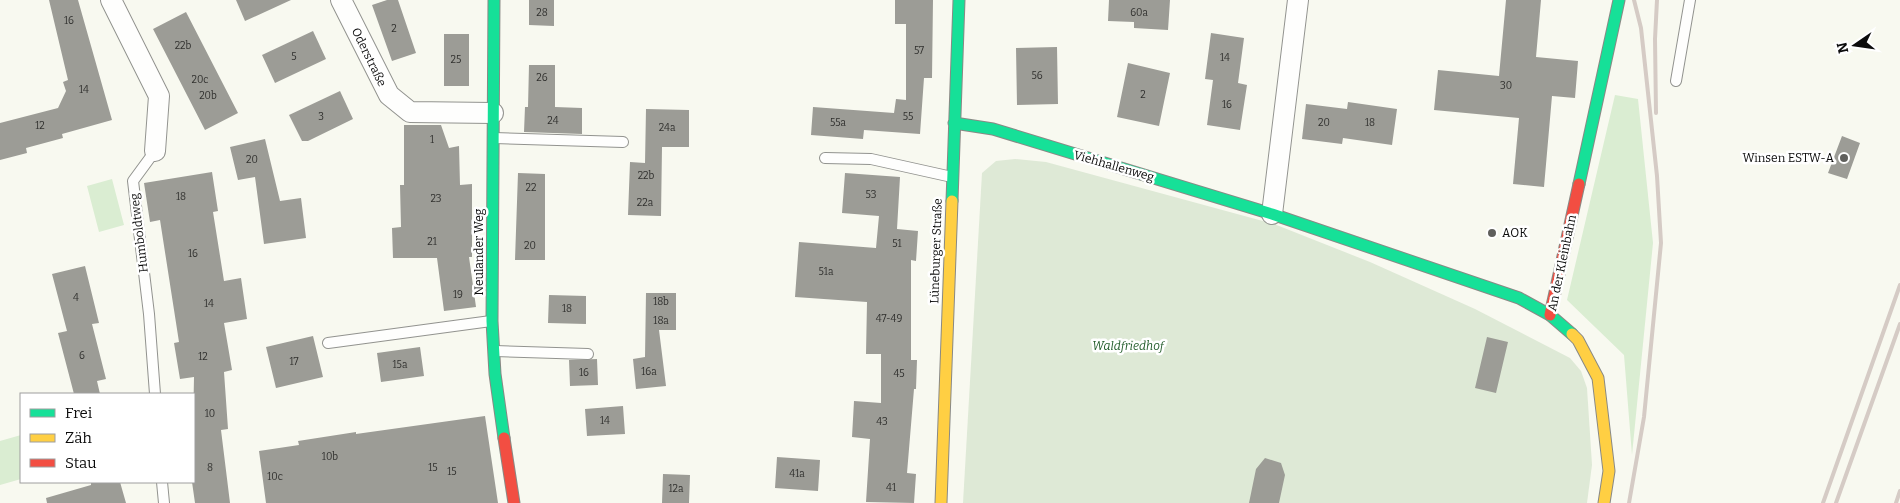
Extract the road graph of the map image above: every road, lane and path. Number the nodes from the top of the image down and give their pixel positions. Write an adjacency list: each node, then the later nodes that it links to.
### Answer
1 (111, 0): 13 (street, Humboldtweg)
2 (341, 0): 9 (street, Oderstraße)
3 (494, 0): 9 (street, Neulander Weg)
4 (959, 0): 10 (street, Lüneburger Straße)
5 (1298, 0): 16 (street)
6 (1690, 0): 8 (lane)
7 (1615, 3): 17 (street, An der Kleinbahn)
8 (1676, 81)
9 (493, 113): 11 (street, Neulander Weg)
10 (954, 123): 15 (street, Lüneburger Straße); 16 (street, Viehhallenweg)
11 (493, 138): 12 (lane); 18 (street, Neulander Weg)
12 (622, 142)
13 (154, 151): 22 (lane, Humboldtweg)
14 (824, 158): 15 (lane)
15 (953, 177): 26 (street, Lüneburger Straße)
16 (1272, 214): 17 (street, Viehhallenweg)
17 (1550, 315): 27 (street, An der Kleinbahn)
18 (492, 321): 19 (lane); 20 (street, Neulander Weg)
19 (328, 343)
20 (494, 351): 21 (lane); 25 (street, Neulander Weg)
21 (588, 354)
22 (155, 393)
23 (162, 483): 24 (lane)
24 (164, 503)
25 (514, 503)
26 (941, 503)
27 (1604, 503)

